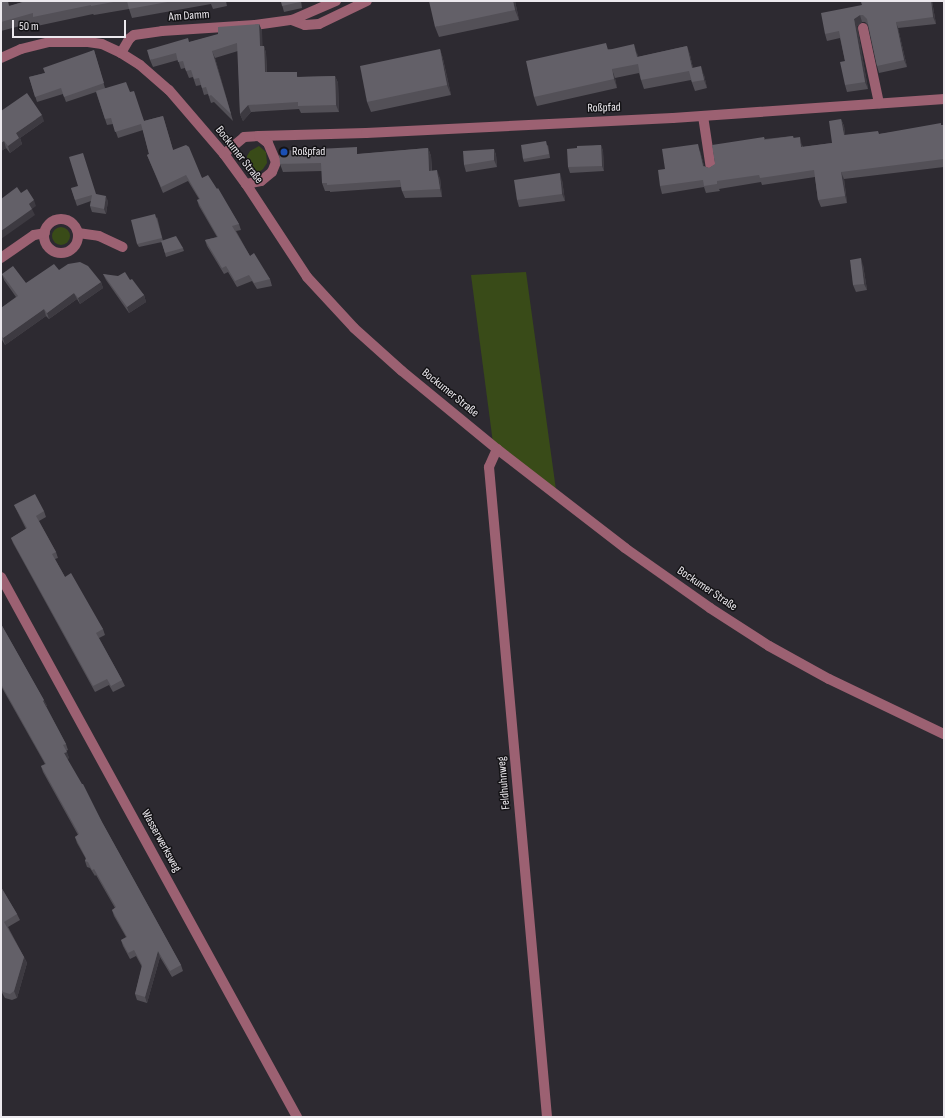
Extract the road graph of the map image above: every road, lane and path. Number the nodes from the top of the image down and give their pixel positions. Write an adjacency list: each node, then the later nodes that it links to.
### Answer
1 (336, 1): 3 (street, Am Damm)
2 (367, 1): 3 (street)
3 (292, 20): 5 (street, Am Damm)
4 (863, 28): 8 (street)
5 (121, 53): 6 (street, Bockumer Straße); 11 (street, Bockumer Straße)
6 (1, 58)
7 (944, 99): 8 (street, Roßpfad)
8 (879, 103): 9 (street, Roßpfad)
9 (703, 116): 10 (street, Roßpfad); 12 (street)
10 (259, 136): 11 (street, Roßpfad); 13 (street)
11 (224, 154): 13 (street, Bockumer Straße)
12 (711, 169)
13 (246, 184): 18 (street, Bockumer Straße)
14 (45, 233): 15 (street); 15 (street); 17 (street)
15 (78, 233): 16 (street)
16 (123, 247)
17 (1, 258)
18 (498, 449): 20 (street, Bockumer Straße); 22 (street, Feldhuhnweg)
19 (1, 577): 21 (street, Wasserwerksweg)
20 (944, 734)
21 (297, 1117)
22 (547, 1117)

